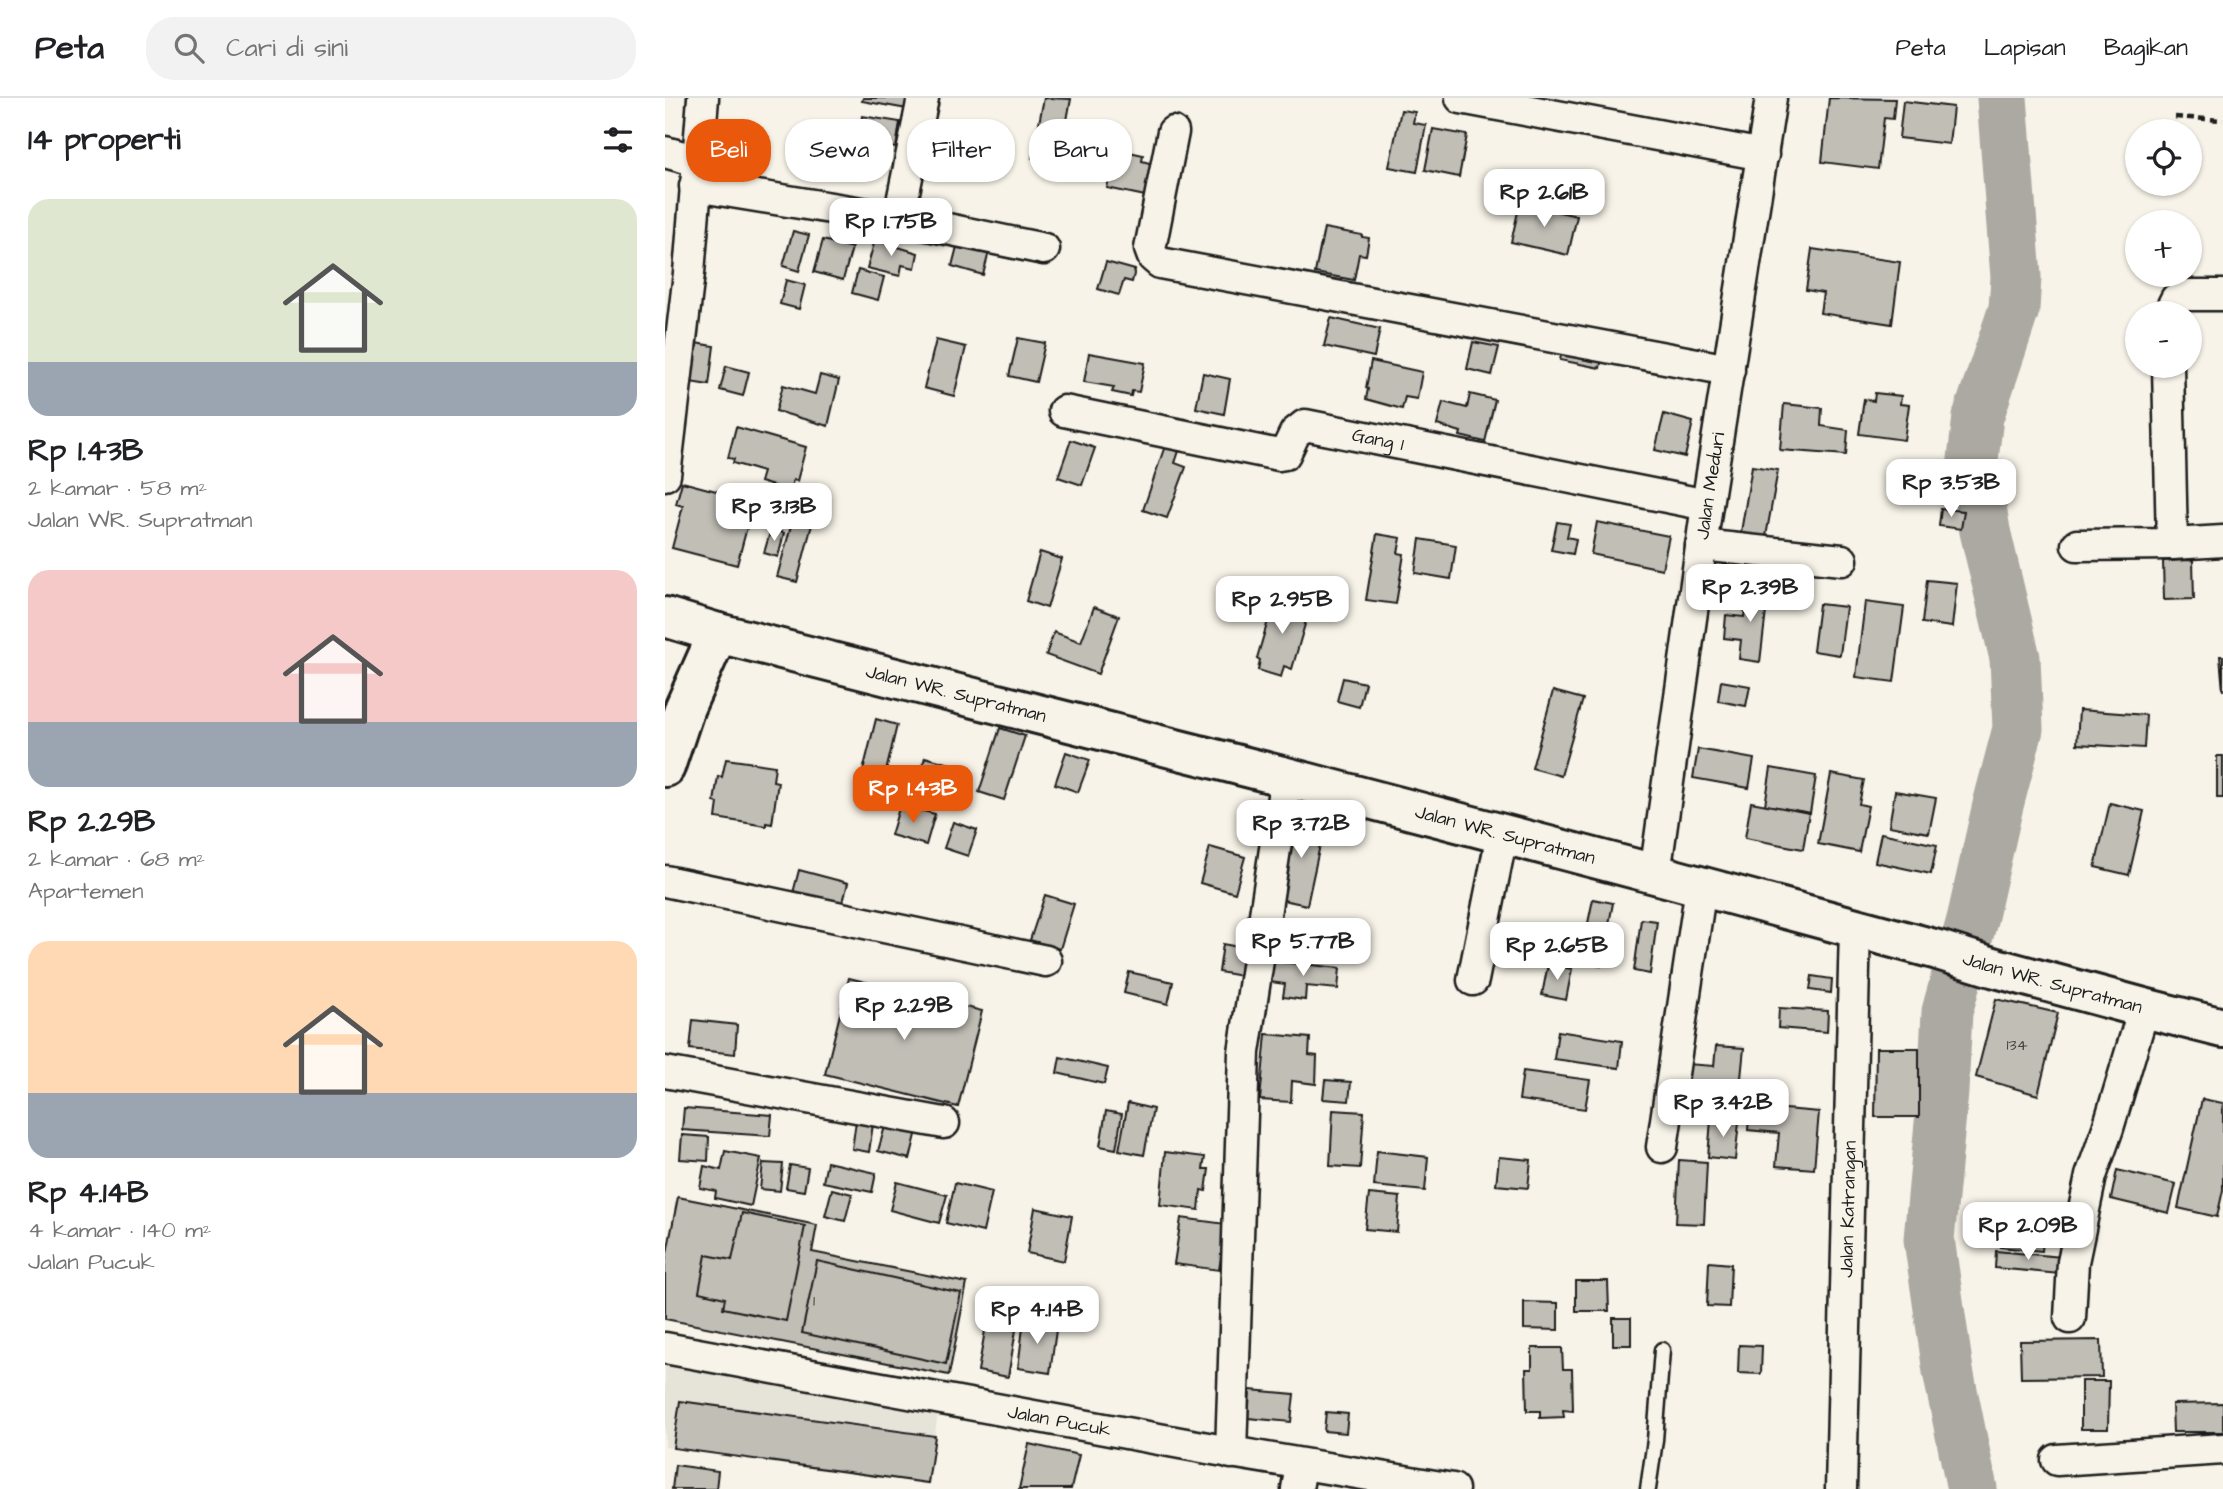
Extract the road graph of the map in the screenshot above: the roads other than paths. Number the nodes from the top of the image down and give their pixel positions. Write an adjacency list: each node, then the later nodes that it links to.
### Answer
1 (703, 98): 5 (street)
2 (923, 98): 12 (street)
3 (1461, 98): 8 (street)
4 (1772, 98): 8 (street, Jalan Meduri)
5 (701, 119)
6 (1173, 132): 17 (street)
7 (665, 152): 9 (street)
8 (1763, 155): 17 (street, Jalan Meduri)
9 (686, 166)
10 (696, 182): 16 (street)
11 (737, 182): 13 (street)
12 (903, 197)
13 (1044, 249)
14 (2223, 295): 15 (street)
15 (2175, 301)
16 (671, 364): 20 (street)
17 (1729, 370): 21 (street, Jalan Meduri)
18 (2168, 378): 23 (street)
19 (1064, 411): 21 (street, Gang 1)
20 (665, 475)
21 (1707, 505): 24 (street, Jalan Meduri)
22 (2223, 541): 23 (street)
23 (2172, 544): 25 (street)
24 (1701, 545): 26 (street); 32 (street, Jalan Meduri)
25 (2077, 545)
26 (1842, 560)
27 (665, 617): 28 (main road, Jalan WR. Supratman)
28 (717, 632): 29 (main road); 30 (main road, Jalan WR. Supratman)
29 (665, 766)
30 (1286, 777): 31 (main road, Jalan WR. Supratman); 47 (street)
31 (1502, 835): 32 (main road, Jalan WR. Supratman); 37 (street)
32 (1655, 874): 34 (main road, Jalan WR. Supratman)
33 (665, 881): 36 (street)
34 (1701, 887): 35 (main road, Jalan WR. Supratman); 42 (street)
35 (1855, 928): 38 (main road, Jalan WR. Supratman); 52 (street, Jalan Katrangan)
36 (1046, 961)
37 (1473, 980)
38 (2144, 1008): 39 (main road, Jalan WR. Supratman); 43 (street)
39 (2223, 1028)
40 (665, 1072): 41 (street)
41 (944, 1123)
42 (1662, 1147)
43 (2070, 1318)
44 (665, 1348): 47 (street, Jalan Pucuk)
45 (1662, 1350): 51 (lane)
46 (2223, 1449): 48 (street)
47 (1231, 1453): 49 (street, Jalan Pucuk)
48 (2057, 1460)
49 (1299, 1477): 50 (street, Jalan Pucuk)
50 (1453, 1489)
51 (1648, 1489)
52 (1841, 1489)

